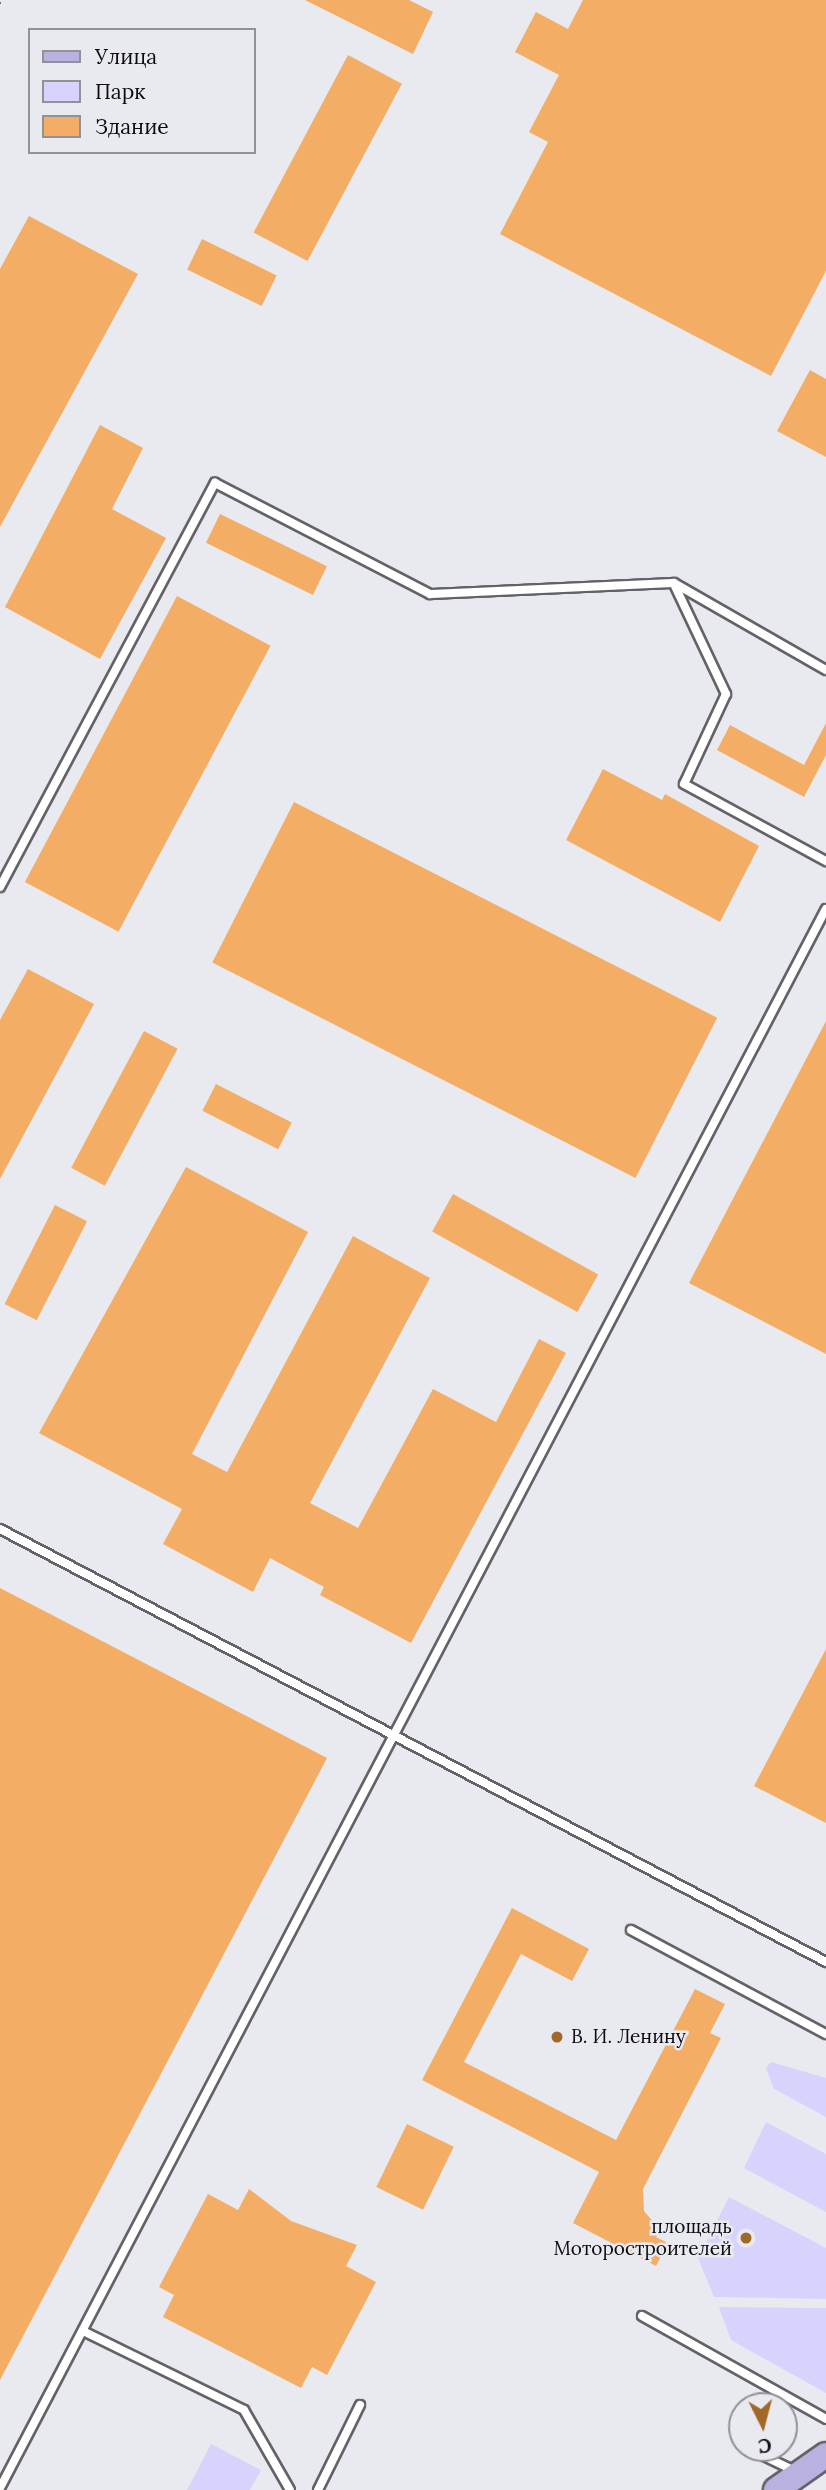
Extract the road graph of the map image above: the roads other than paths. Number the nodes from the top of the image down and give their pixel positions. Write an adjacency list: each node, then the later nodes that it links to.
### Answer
1 (674, 583): 2 (lane); 3 (lane); 4 (lane)
2 (826, 670)
3 (826, 861)
4 (0, 887)
5 (826, 909): 7 (lane)
6 (0, 1529): 7 (lane)
7 (396, 1736): 9 (lane); 12 (lane)
8 (631, 1930): 10 (lane)
9 (826, 1962)
10 (826, 2034)
11 (642, 2316): 14 (lane)
12 (83, 2331): 18 (lane); 19 (lane)
13 (360, 2405): 20 (lane)
14 (826, 2419)
15 (826, 2455): 17 (main road)
16 (777, 2462): 17 (lane)
17 (800, 2473): 21 (main road)
18 (0, 2488)
19 (290, 2490)
20 (318, 2490)
21 (776, 2490)

